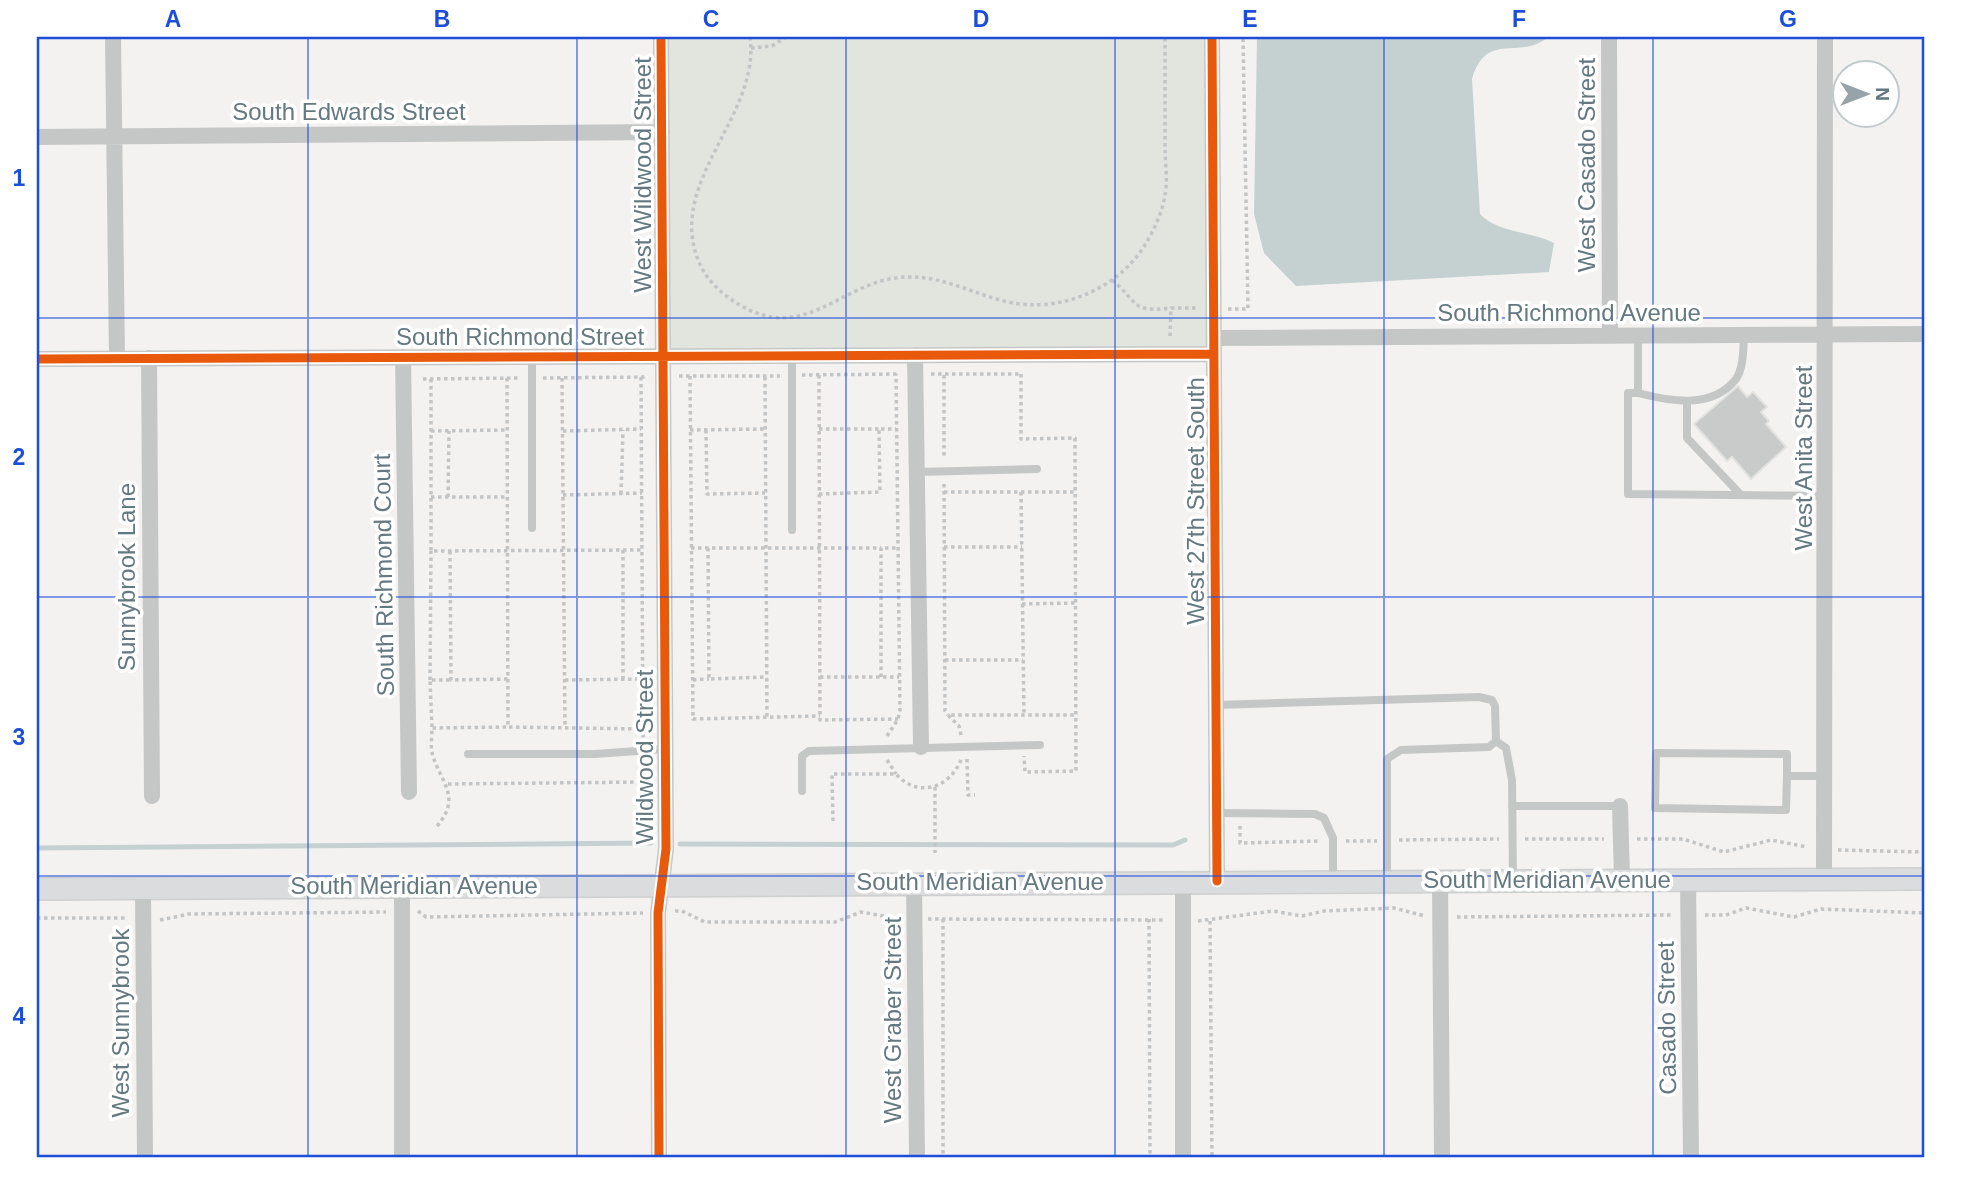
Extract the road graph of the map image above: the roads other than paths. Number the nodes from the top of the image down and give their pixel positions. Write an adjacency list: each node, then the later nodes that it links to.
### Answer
1 (113, 37): 8 (street)
2 (661, 37): 6 (street, West Wildwood Street)
3 (1212, 37): 14 (street, West 27th Street South)
4 (1609, 37): 10 (street, West Casado Street)
5 (1825, 37): 13 (street, West Anita Street)
6 (662, 132): 8 (street, South Edwards Street); 18 (street, West Wildwood Street)
7 (37, 136): 8 (street, South Edwards Street)
8 (114, 136): 20 (street)
9 (1924, 334): 13 (street, South Richmond Avenue)
10 (1610, 335): 11 (street, South Richmond Avenue); 14 (street, South Richmond Avenue)
11 (1638, 335): 12 (street, South Richmond Avenue); 23 (lane)
12 (1744, 335): 13 (street, South Richmond Avenue); 24 (lane)
13 (1827, 335): 28 (street, West Anita Street)
14 (1214, 346): 16 (street, South Richmond Street); 31 (street, West 27th Street South)
15 (792, 355): 16 (street, South Richmond Street); 18 (street, South Richmond Street); 30 (lane)
16 (915, 355): 26 (street)
17 (532, 356): 18 (street, South Richmond Street); 19 (street, South Richmond Street); 29 (lane)
18 (663, 356): 35 (street, Wildwood Street)
19 (403, 357): 21 (street, South Richmond Street); 40 (street, South Richmond Court)
20 (117, 358): 21 (street, South Richmond Street); 22 (street, South Richmond Street)
21 (149, 358): 41 (street, Sunnybrook Lane)
22 (37, 359)
23 (1638, 393): 24 (lane); 27 (lane)
24 (1687, 401): 27 (lane)
25 (1037, 468): 26 (lane)
26 (917, 472): 34 (street)
27 (1741, 495): 28 (lane)
28 (1826, 496): 38 (street, West Anita Street)
29 (532, 528)
30 (792, 530)
31 (1216, 705): 32 (lane); 44 (street, West 27th Street South)
32 (1496, 741): 42 (lane); 49 (lane)
33 (1040, 745): 34 (lane)
34 (921, 747): 39 (lane)
35 (665, 748): 36 (lane); 56 (street, Wildwood Street)
36 (468, 754)
37 (1787, 776): 37 (lane); 38 (lane)
38 (1825, 776): 45 (street, West Anita Street)
39 (802, 791)
40 (409, 792)
41 (152, 796)
42 (1512, 806): 43 (lane); 51 (lane)
43 (1620, 806): 46 (street)
44 (1217, 813): 53 (street, West 27th Street South); 54 (lane)
45 (1824, 878): 47 (main road, South Meridian Avenue); 48 (main road, South Meridian Avenue)
46 (1622, 879): 47 (main road, South Meridian Avenue); 51 (main road, South Meridian Avenue)
47 (1688, 879): 66 (street, Casado Street)
48 (1924, 879)
49 (1387, 880): 50 (main road, South Meridian Avenue); 54 (main road, South Meridian Avenue)
50 (1440, 880): 51 (main road, South Meridian Avenue); 65 (street)
51 (1513, 880)
52 (1183, 881): 53 (main road, South Meridian Avenue); 55 (main road, South Meridian Avenue); 64 (street)
53 (1217, 881): 54 (main road, South Meridian Avenue)
54 (1333, 881)
55 (914, 883): 56 (main road, South Meridian Avenue); 63 (street, West Graber Street)
56 (662, 885): 57 (main road, South Meridian Avenue); 62 (street, Wildwood Street)
57 (402, 887): 58 (main road, South Meridian Avenue); 61 (street)
58 (143, 888): 59 (main road, South Meridian Avenue); 60 (street, West Sunnybrook)
59 (37, 889)
60 (145, 1157)
61 (402, 1157)
62 (659, 1157)
63 (917, 1157)
64 (1183, 1157)
65 (1442, 1157)
66 (1691, 1157)

